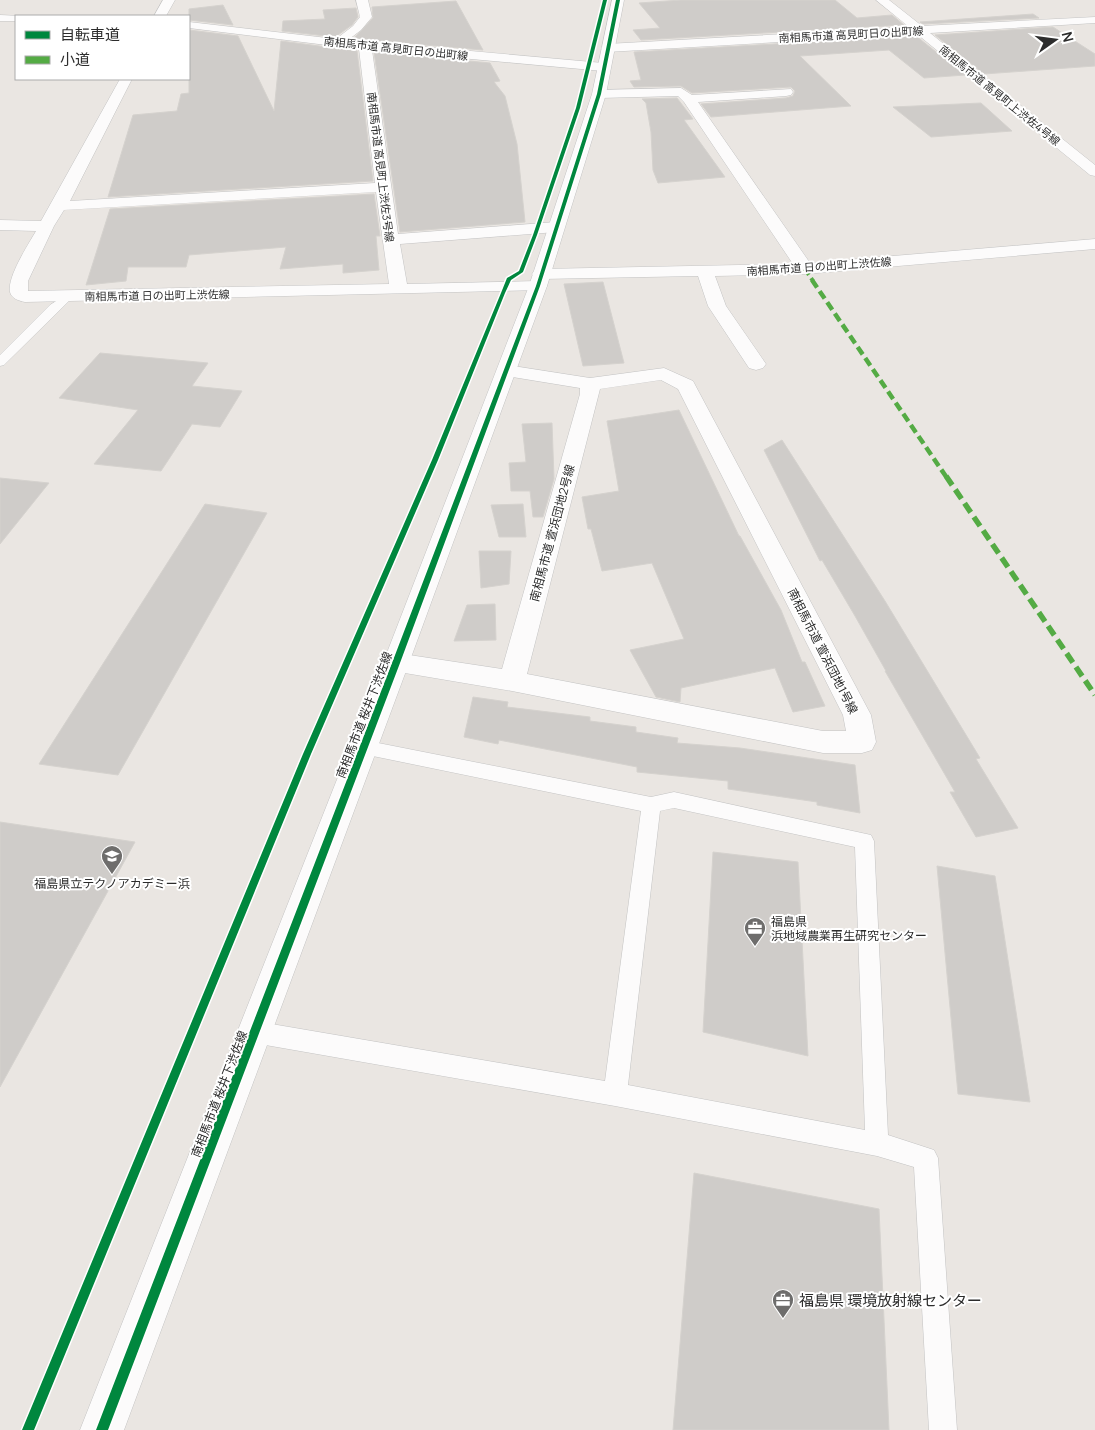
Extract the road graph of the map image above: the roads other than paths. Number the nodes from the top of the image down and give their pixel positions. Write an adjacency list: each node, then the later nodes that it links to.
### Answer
1 (169, 0): 5 (street)
2 (362, 0): 11 (street)
3 (618, 0): 13 (street, 南相馬市道 桜井下渋佐線)
4 (882, 0): 10 (street, 南相馬市道 高見町上渋佐4号線)
5 (161, 15)
6 (0, 18): 7 (street)
7 (15, 18)
8 (1095, 20): 10 (street, 南相馬市道 高見町日の出町線)
9 (190, 25): 11 (street, 南相馬市道 高見町日の出町線)
10 (920, 30): 13 (street, 南相馬市道 高見町日の出町線); 18 (street, 南相馬市道 高見町上渋佐4号線)
11 (339, 42): 12 (street, 南相馬市道 高見町日の出町線)
12 (365, 46): 13 (street, 南相馬市道 高見町日の出町線); 19 (street, 南相馬市道 高見町上渋佐3号線)
13 (605, 57): 16 (street, 南相馬市道 桜井下渋佐線)
14 (125, 80): 20 (street, 南相馬市道 日の出町上渋佐線)
15 (786, 92): 17 (street)
16 (598, 94): 17 (street); 23 (street, 南相馬市道 桜井下渋佐線)
17 (689, 99): 26 (street)
18 (1095, 172)
19 (382, 187): 20 (street); 24 (street, 南相馬市道 高見町上渋佐3号線)
20 (59, 206): 22 (street, 南相馬市道 日の出町上渋佐線)
21 (0, 225): 22 (street)
22 (46, 226): 30 (street, 南相馬市道 日の出町上渋佐線)
23 (556, 227): 24 (street); 28 (street, 南相馬市道 桜井下渋佐線)
24 (390, 240): 29 (street, 南相馬市道 高見町上渋佐3号線)
25 (1095, 244): 26 (street, 南相馬市道 日の出町上渋佐線)
26 (805, 269): 27 (street, 南相馬市道 日の出町上渋佐線)
27 (705, 272): 28 (street, 南相馬市道 日の出町上渋佐線); 32 (street)
28 (540, 280): 29 (street, 南相馬市道 日の出町上渋佐線); 33 (street, 南相馬市道 桜井下渋佐線)
29 (399, 289): 30 (street, 南相馬市道 日の出町上渋佐線)
30 (67, 297): 31 (lane)
31 (0, 362)
32 (756, 364)
33 (507, 372): 34 (street, 南相馬市道 萱浜団地1号線); 35 (street, 南相馬市道 桜井下渋佐線)
34 (590, 384): 36 (street, 南相馬市道 萱浜団地2号線); 36 (street, 南相馬市道 萱浜団地1号線)
35 (396, 663): 36 (street, 南相馬市道 萱浜団地1号線); 37 (street, 南相馬市道 桜井下渋佐線)
36 (512, 681)
37 (363, 747): 38 (lane); 39 (street, 南相馬市道 桜井下渋佐線)
38 (651, 805): 40 (lane); 41 (lane)
39 (254, 1032): 40 (lane); 42 (street, 南相馬市道 桜井下渋佐線)
40 (615, 1094): 41 (lane)
41 (877, 1144): 43 (lane)
42 (102, 1430)
43 (943, 1430)

